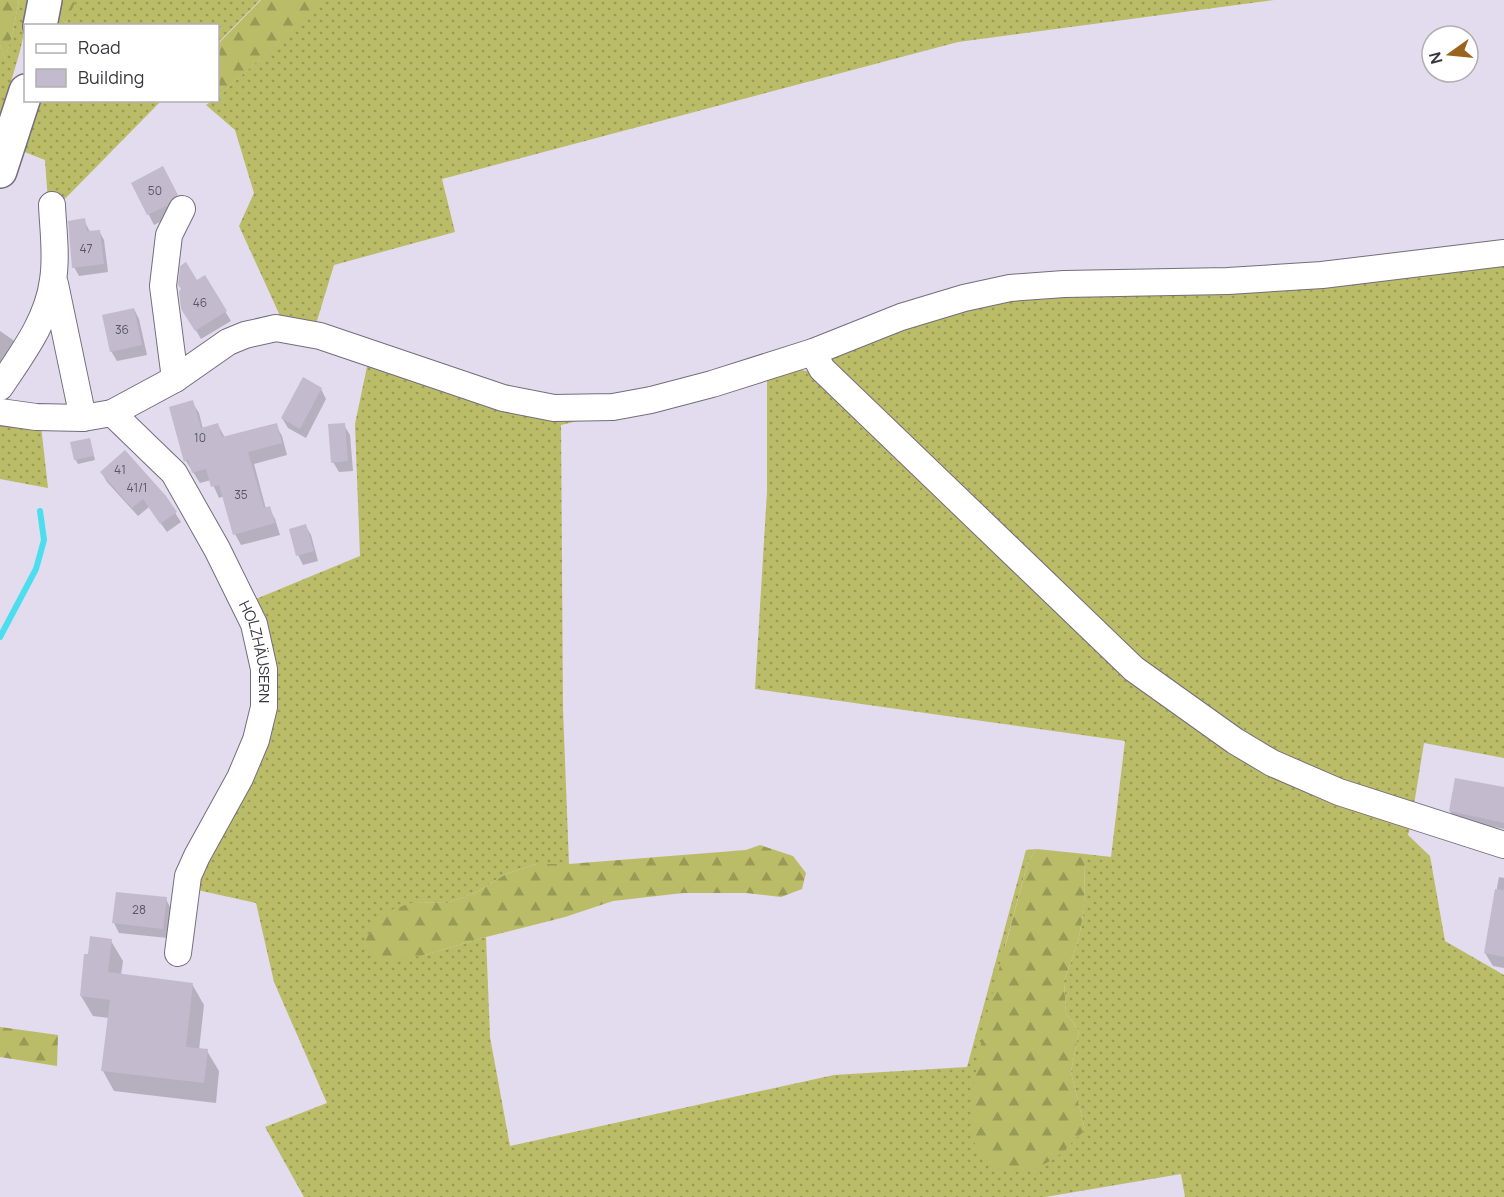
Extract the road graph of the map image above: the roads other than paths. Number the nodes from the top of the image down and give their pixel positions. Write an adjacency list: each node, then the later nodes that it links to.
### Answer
1 (45, 0): 2 (main road)
2 (40, 24)
3 (24, 98): 4 (main road)
4 (0, 171)
5 (52, 205): 8 (street)
6 (182, 209): 10 (street)
7 (1504, 252): 9 (street)
8 (54, 278): 11 (street); 14 (street)
9 (813, 352): 10 (street); 15 (street)
10 (175, 379): 13 (street)
11 (0, 387)
12 (0, 412): 14 (street)
13 (112, 413): 14 (street); 16 (street, HOLZHÄUSERN)
14 (83, 418)
15 (1504, 844)
16 (178, 953)

